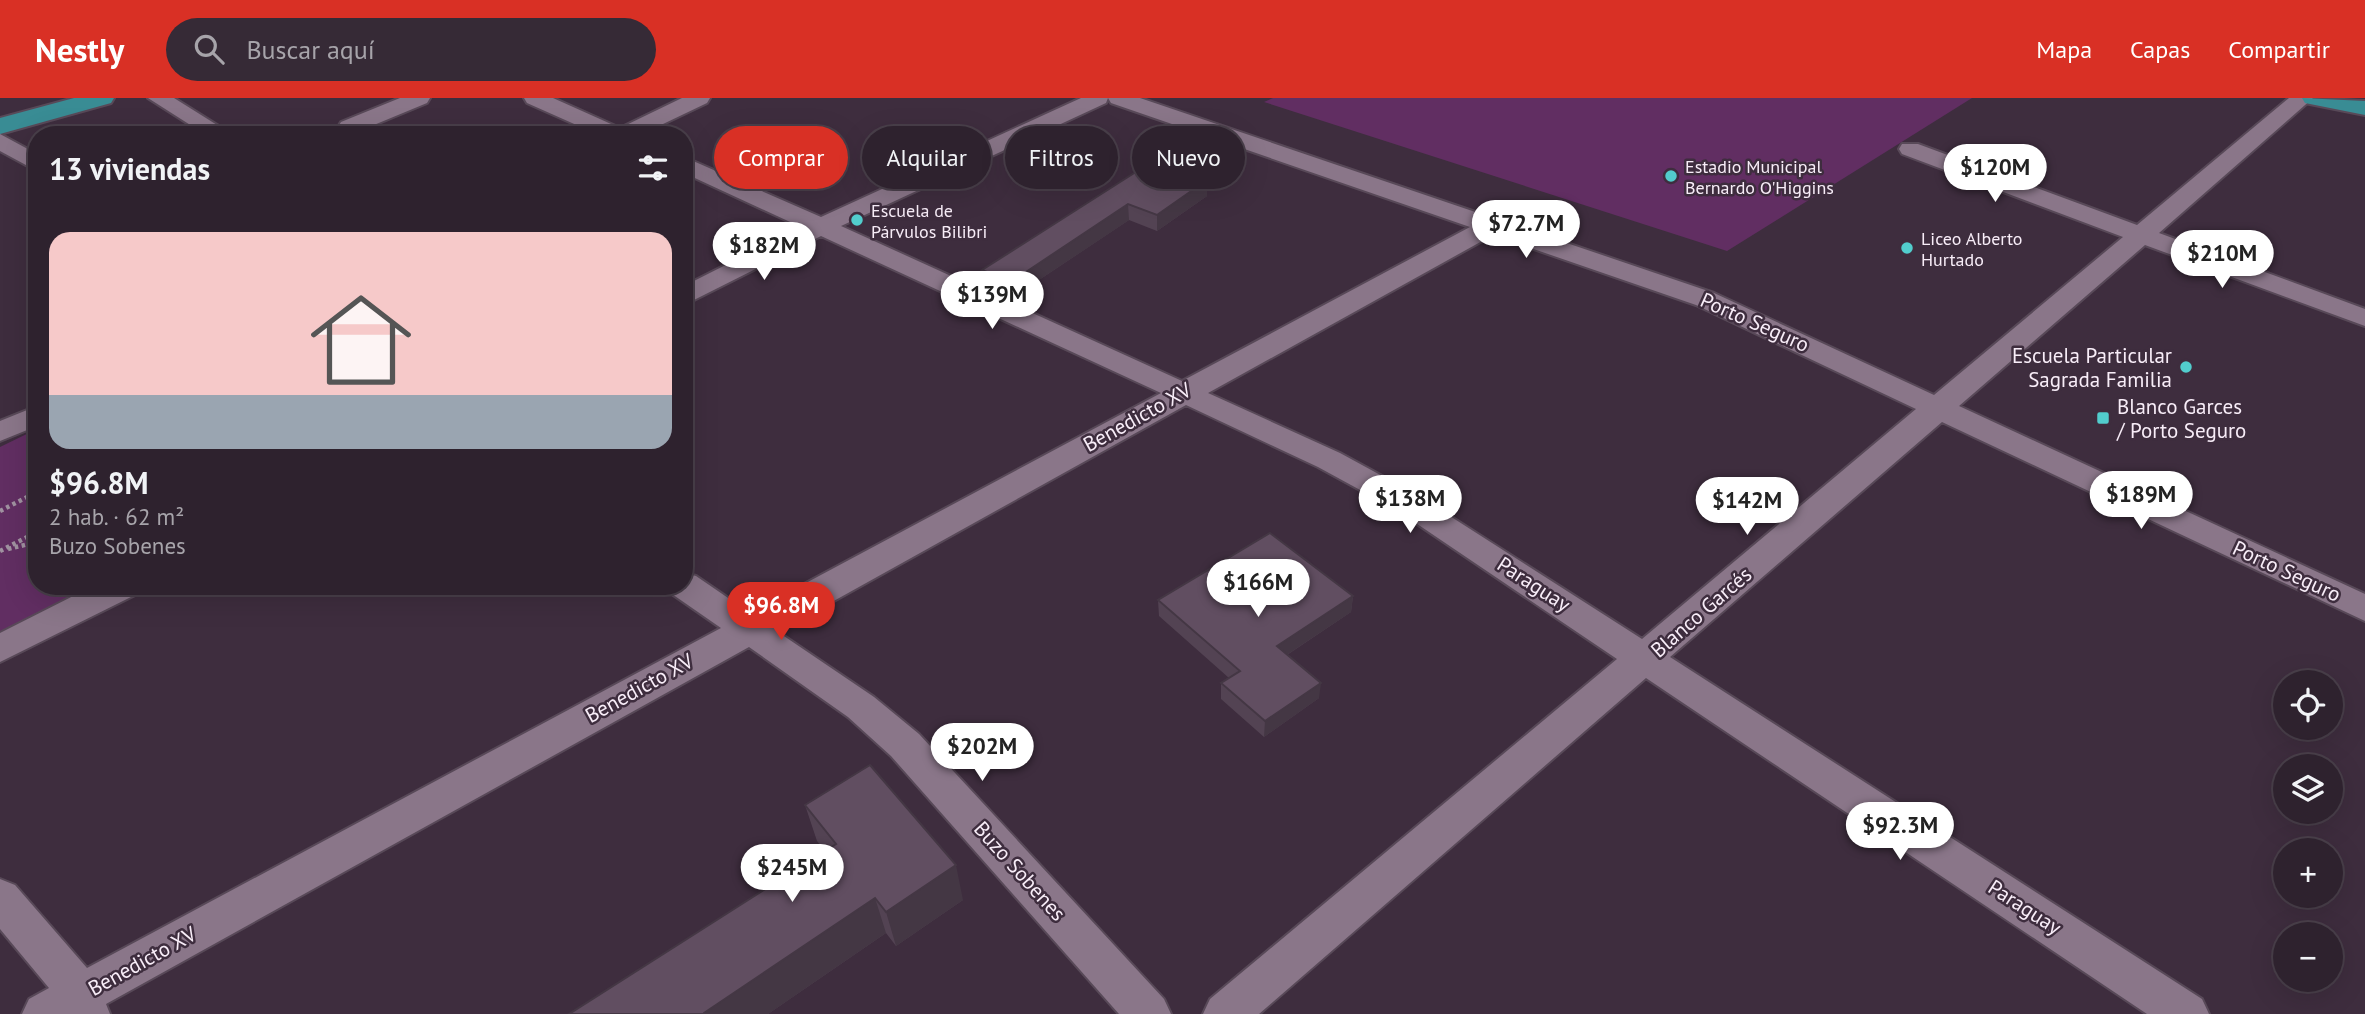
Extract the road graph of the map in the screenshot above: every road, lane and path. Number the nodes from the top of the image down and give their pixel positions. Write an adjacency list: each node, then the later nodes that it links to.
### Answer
1 (102, 98): 11 (main road)
2 (159, 98): 12 (street)
3 (419, 98): 13 (street)
4 (536, 98): 14 (street)
5 (699, 98): 15 (street)
6 (1098, 98): 21 (street)
7 (1119, 98): 20 (street, Porto Seguro)
8 (2302, 98): 22 (street, Blanco Garcés)
9 (2314, 98): 10 (main road)
10 (2365, 108)
11 (0, 126)
12 (207, 126)
13 (351, 126)
14 (600, 126)
15 (639, 126)
16 (0, 141): 18 (street)
17 (1910, 149): 22 (street)
18 (28, 158)
19 (693, 168): 21 (street, Paraguay)
20 (1492, 225): 25 (street, Benedicto XV); 26 (street, Porto Seguro)
21 (822, 226): 23 (street); 25 (street, Paraguay)
22 (2142, 235): 24 (street); 26 (street, Blanco Garcés)
23 (693, 292)
24 (2365, 318)
25 (1183, 392): 37 (street, Benedicto XV); 39 (street, Paraguay)
26 (1940, 407): 36 (street, Porto Seguro); 39 (street, Blanco Garcés)
27 (28, 419): 28 (street)
28 (0, 432)
29 (28, 497): 30 (path)
30 (0, 511)
31 (28, 537): 33 (path)
32 (28, 544): 33 (path)
33 (0, 551)
34 (693, 591): 37 (street, Buzo Sobenes)
35 (105, 595): 38 (street)
36 (2365, 608)
37 (748, 629): 41 (street, Benedicto XV); 42 (street, Buzo Sobenes)
38 (0, 649)
39 (1648, 658): 43 (street, Blanco Garcés); 44 (street, Paraguay)
40 (0, 898): 41 (street)
41 (71, 1007)
42 (1148, 1014)
43 (1226, 1014)
44 (2186, 1014)

